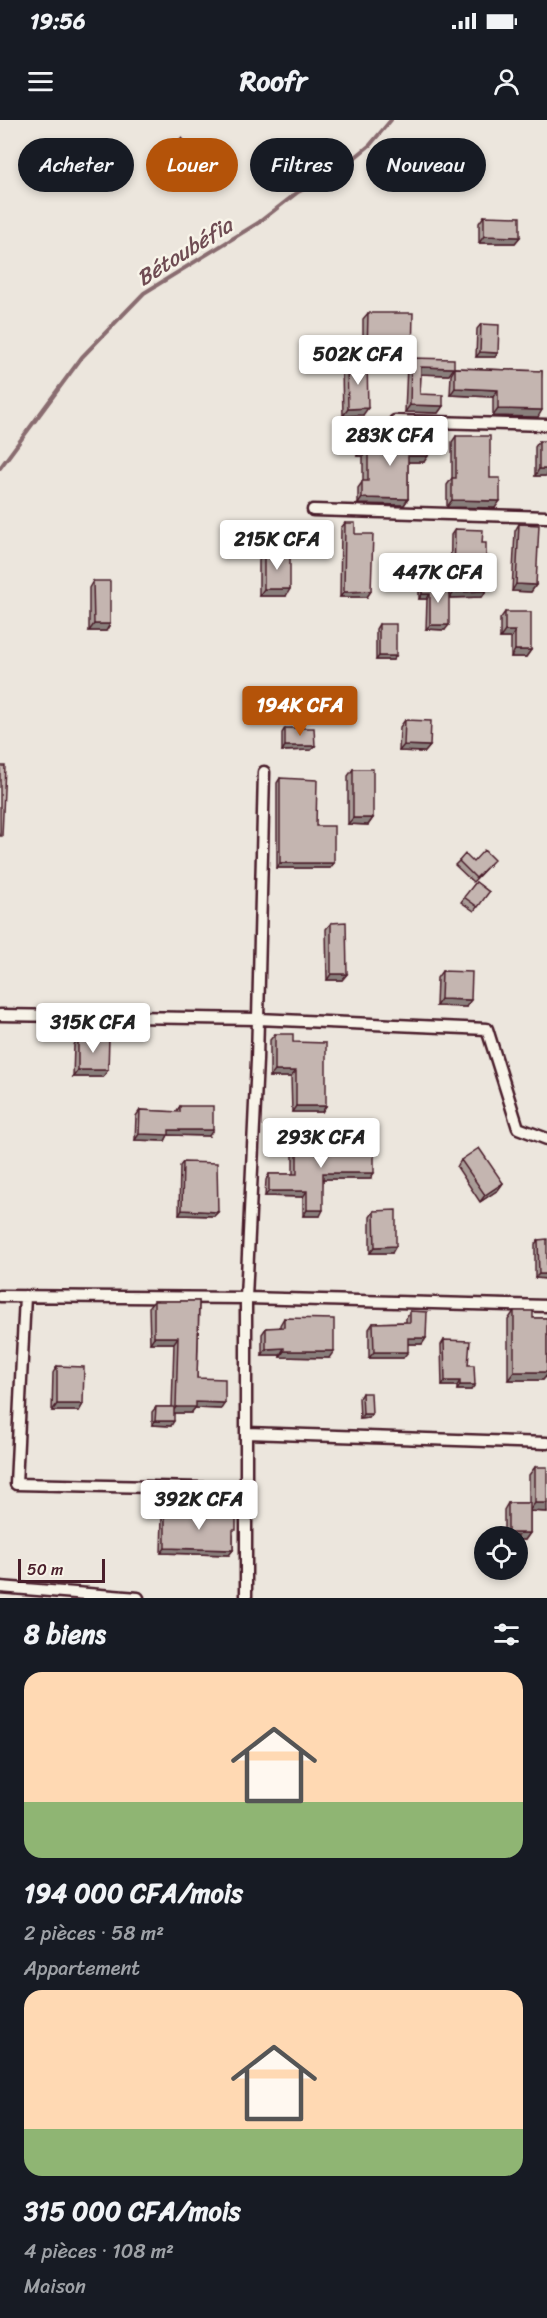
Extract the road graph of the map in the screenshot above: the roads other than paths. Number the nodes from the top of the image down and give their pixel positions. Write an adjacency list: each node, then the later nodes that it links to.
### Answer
1 (395, 421): 2 (street)
2 (547, 425)
3 (313, 510): 4 (street)
4 (547, 517)
5 (264, 772): 7 (street)
6 (0, 1015): 7 (street)
7 (258, 1019): 8 (street); 11 (street)
8 (547, 1139)
9 (0, 1296): 10 (street)
10 (25, 1296): 11 (street); 15 (street)
11 (246, 1298): 12 (street); 13 (street)
12 (547, 1306)
13 (246, 1433): 14 (street); 15 (street)
14 (547, 1443)
15 (246, 1489): 19 (street)
16 (0, 1587): 17 (street)
17 (21, 1593): 18 (street)
18 (138, 1598)
19 (246, 1598)

